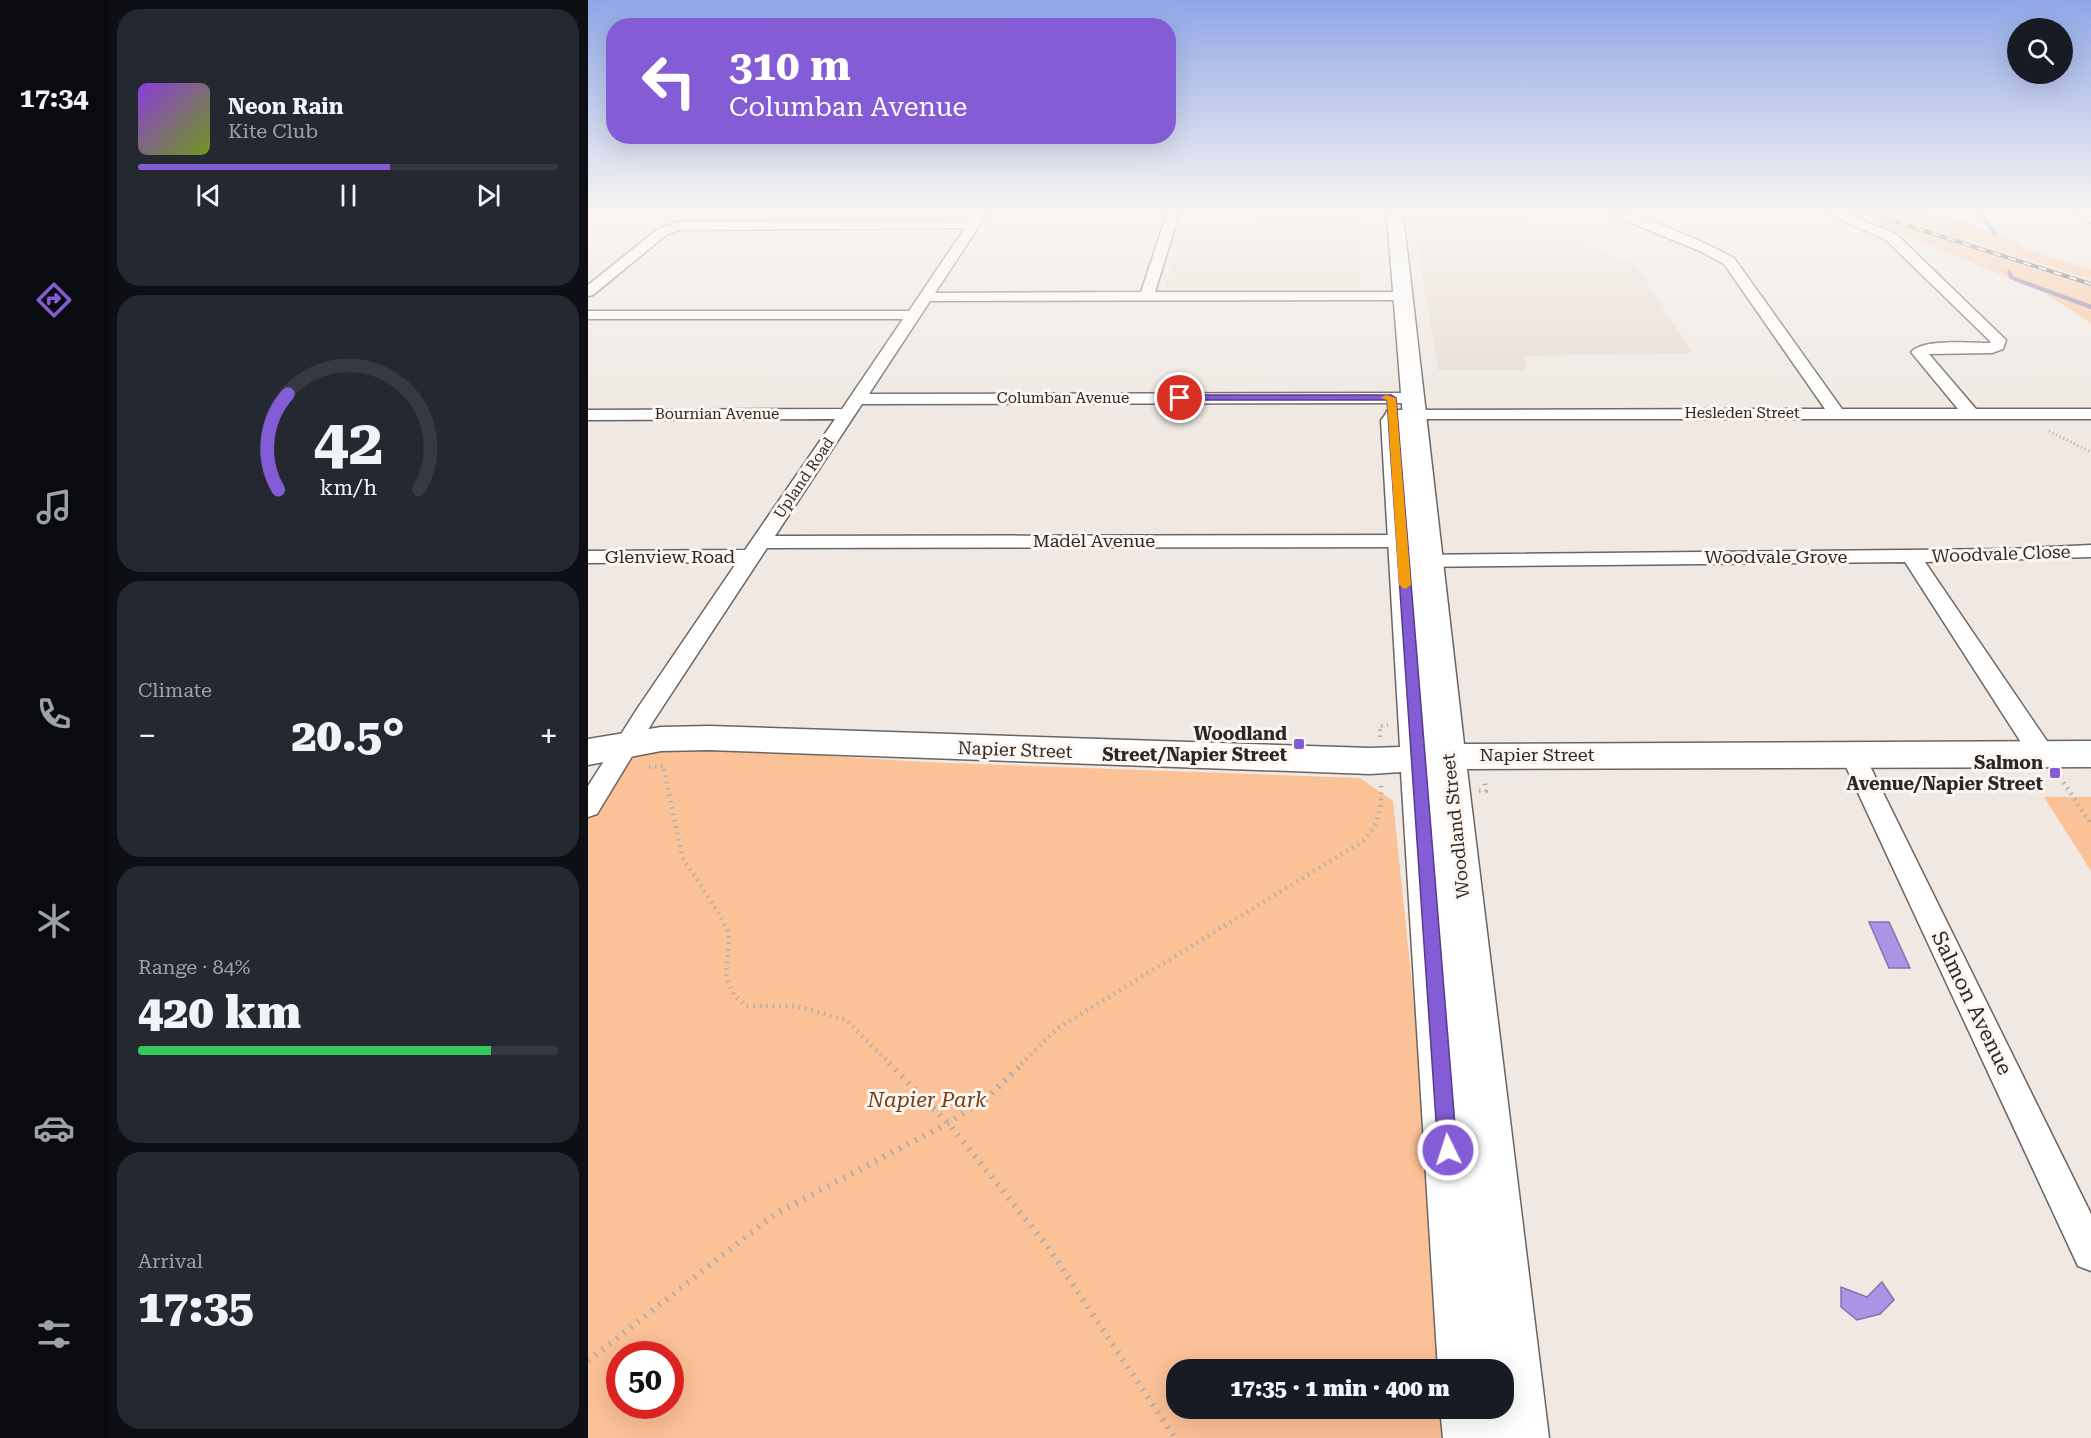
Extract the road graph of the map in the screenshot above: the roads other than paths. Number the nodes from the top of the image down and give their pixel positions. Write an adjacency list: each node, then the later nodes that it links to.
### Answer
1 (601, 281): 8 (street)
2 (936, 281): 11 (street, Upland Road)
3 (1152, 281): 9 (street)
4 (1390, 281): 10 (main road, Woodland Street)
5 (1393, 281): 10 (main road, Woodland Street)
6 (1743, 281): 16 (street)
7 (1937, 281): 17 (street)
8 (588, 292)
9 (1147, 296): 10 (street); 11 (street)
10 (1393, 296): 15 (main road, Woodland Street); 15 (main road, Woodland Street)
11 (925, 297): 13 (street, Upland Road)
12 (588, 315): 13 (street)
13 (912, 315): 14 (street, Upland Road)
14 (852, 406): 15 (street, Columban Avenue); 19 (street, Bournian Avenue); 20 (street, Upland Road)
15 (1403, 406): 16 (street, Hesleden Street); 21 (main road, Woodland Street)
16 (1836, 413): 17 (street, Hesleden Street)
17 (1970, 413): 18 (street, Hesleden Street)
18 (2091, 414)
19 (588, 415)
20 (756, 549): 21 (street, Madel Avenue); 24 (street, Glenview Road); 29 (street, Upland Road)
21 (1416, 551): 23 (street, Woodvale Grove); 30 (main road, Woodland Street)
22 (2091, 551): 23 (street, Woodvale Close)
23 (1911, 556): 27 (street)
24 (588, 557)
25 (588, 752): 29 (main road, Napier Street)
26 (1852, 754): 27 (main road, Napier Street); 30 (main road, Napier Street); 33 (street, Salmon Avenue)
27 (2042, 754): 28 (main road, Napier Street)
28 (2091, 754)
29 (635, 755): 30 (main road, Napier Street); 31 (street, Upland Road)
30 (1432, 758): 32 (main road, Woodland Street)
31 (588, 807)
32 (1478, 1245): 34 (main road, Woodland Street); 37 (main road, Woodland Street)
33 (2091, 1253)
34 (1466, 1359)
35 (1469, 1419): 36 (main road)
36 (1471, 1438)
37 (1521, 1438)

